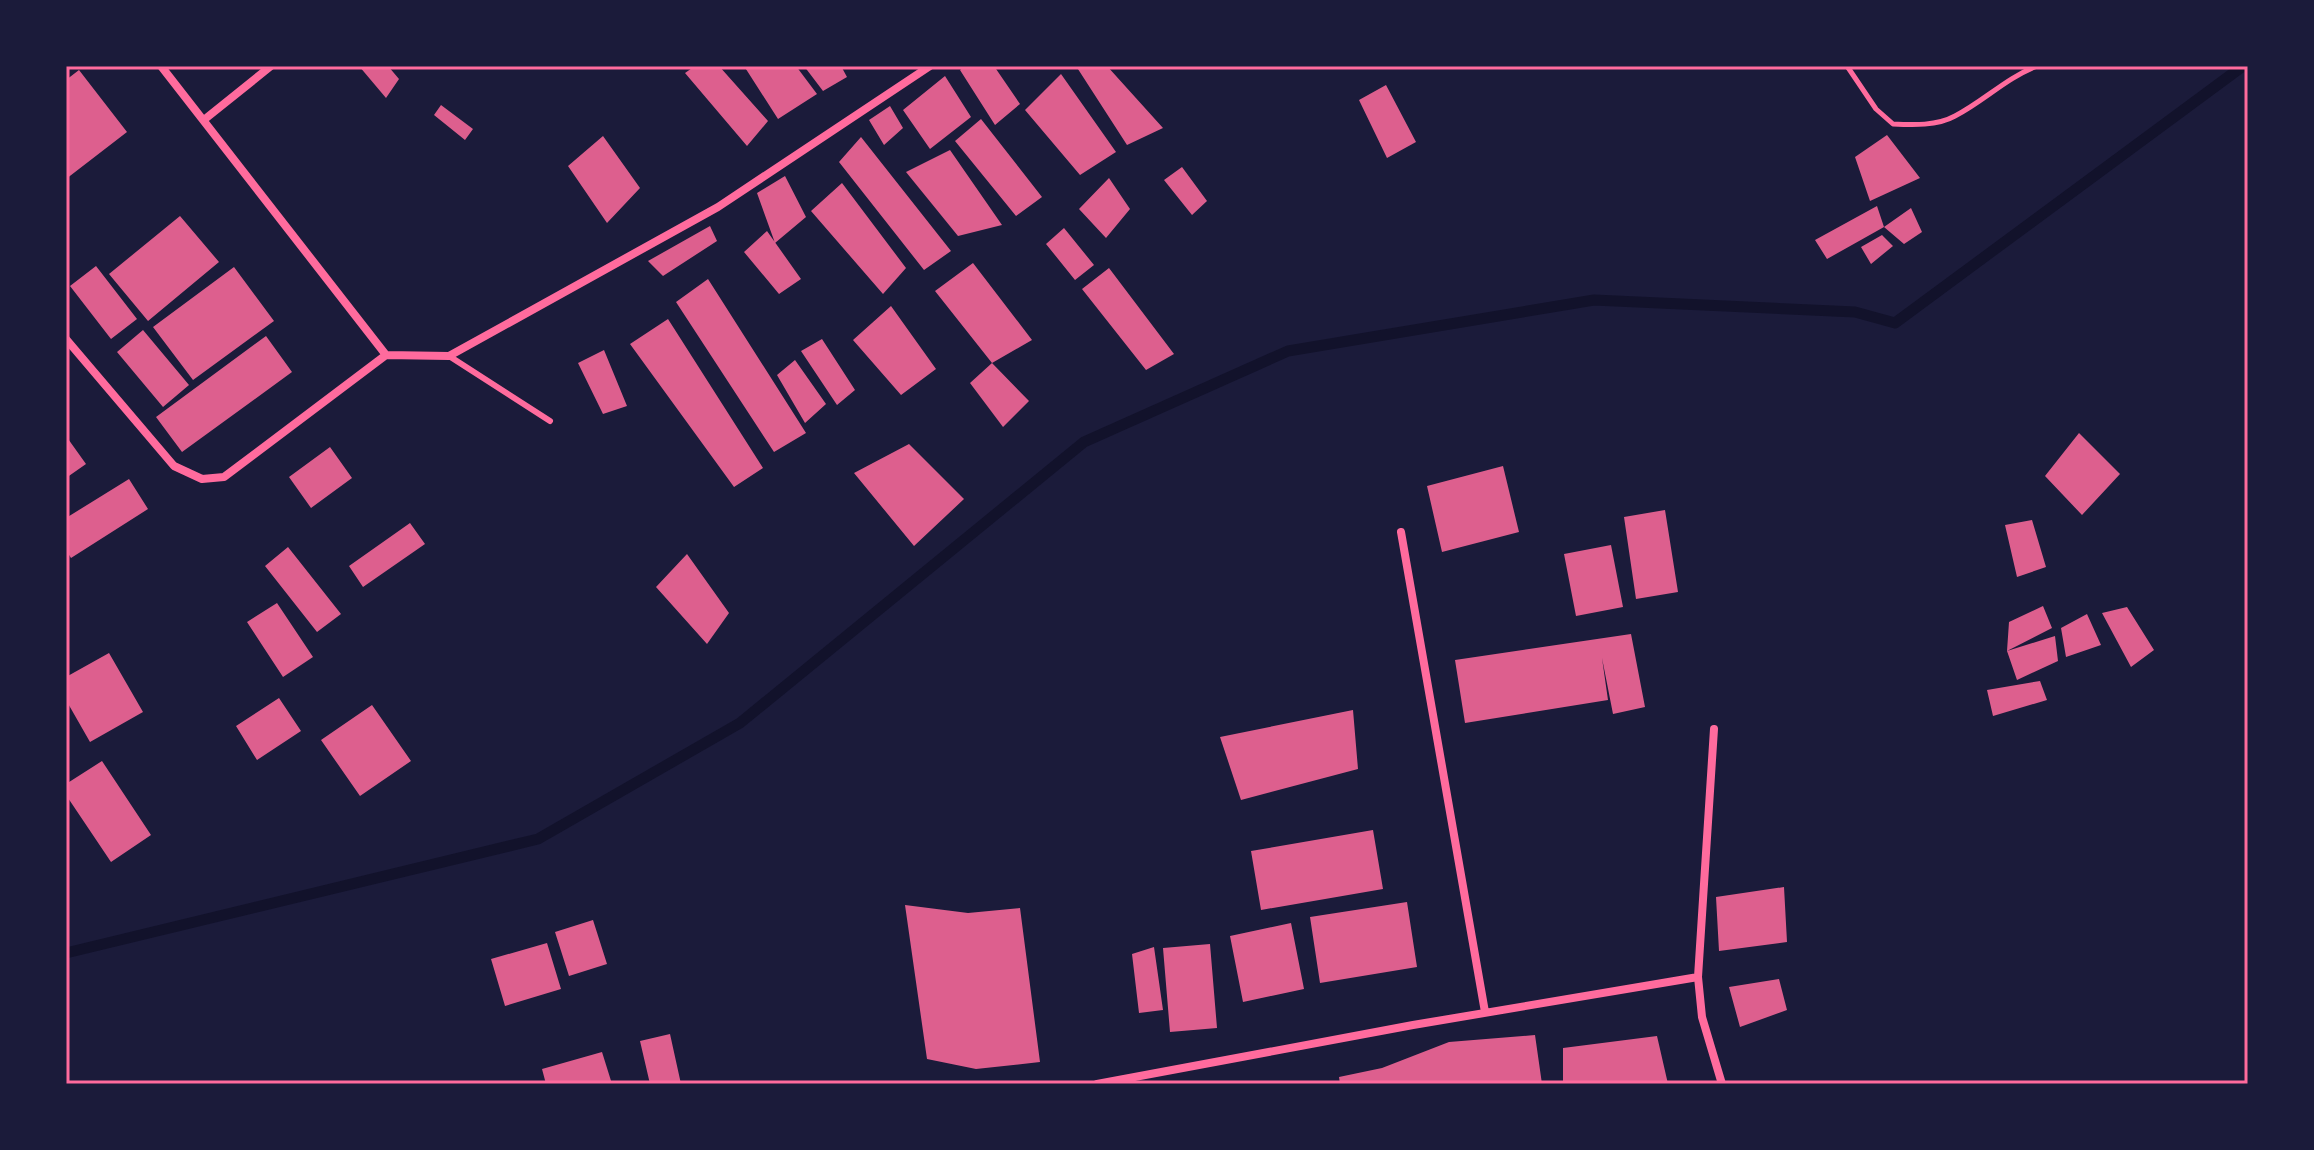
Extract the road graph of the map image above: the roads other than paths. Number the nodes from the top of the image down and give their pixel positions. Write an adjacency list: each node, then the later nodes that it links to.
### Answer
1 (161, 66): 4 (street)
2 (271, 66): 4 (street)
3 (930, 66): 7 (street)
4 (205, 119): 6 (street)
5 (66, 339): 6 (street)
6 (386, 355): 7 (street)
7 (449, 356): 8 (lane)
8 (550, 421)
9 (1401, 532): 12 (street)
10 (1714, 729): 11 (street)
11 (1698, 977): 12 (street); 14 (street)
12 (1485, 1012): 13 (street)
13 (1097, 1084)
14 (1722, 1084)

